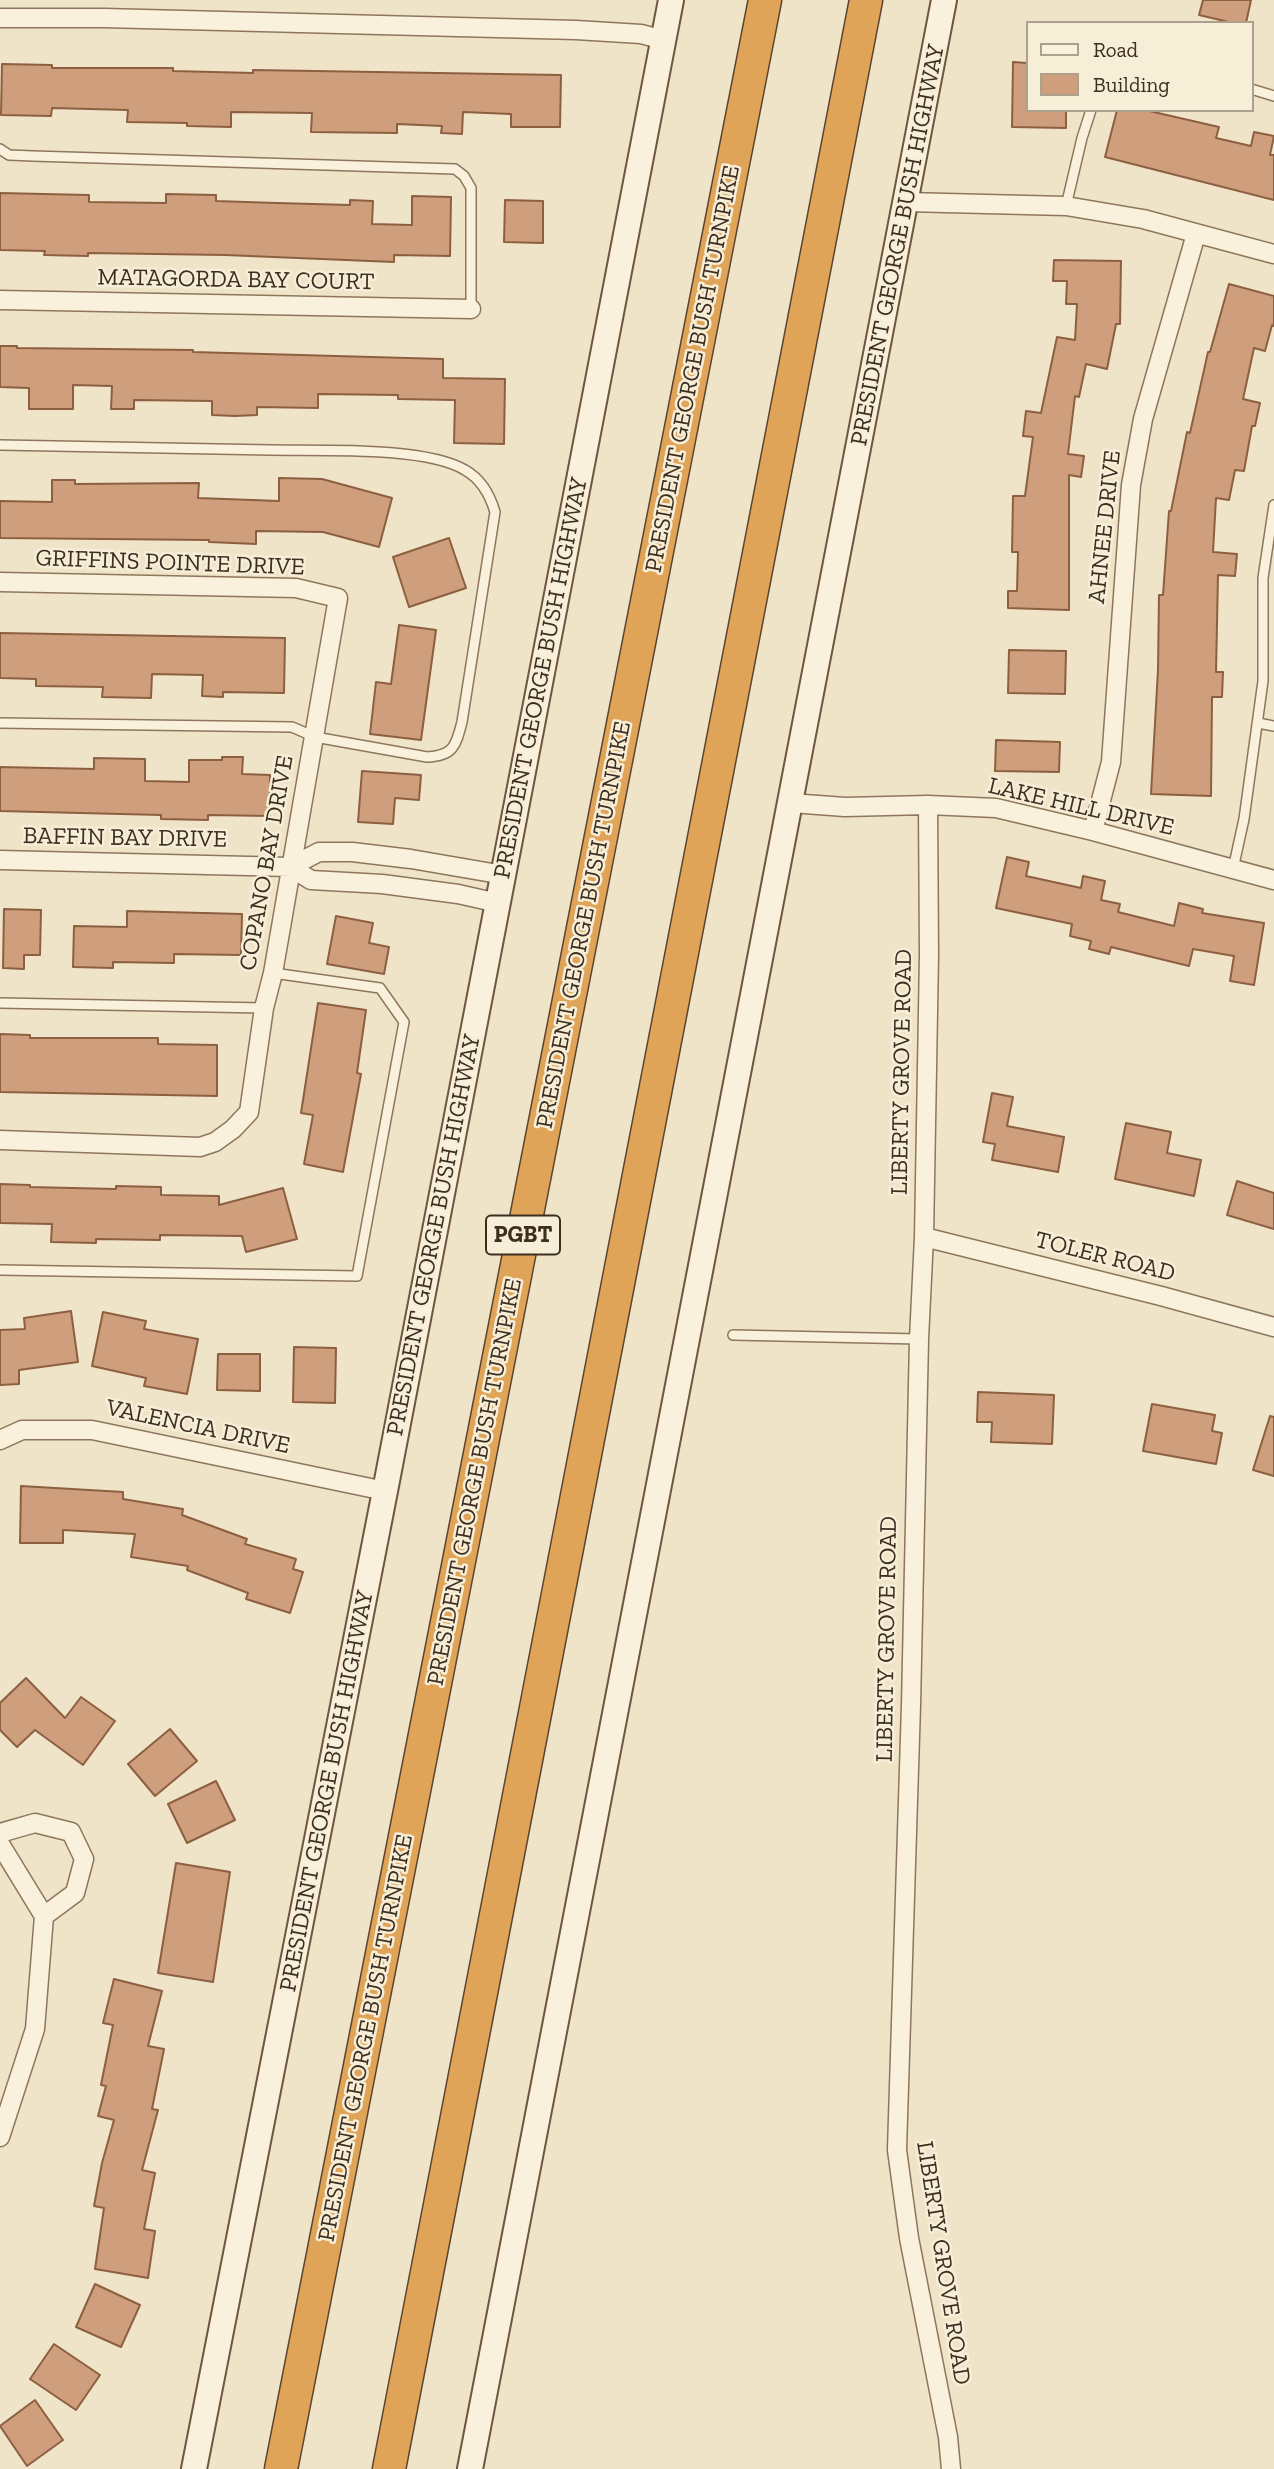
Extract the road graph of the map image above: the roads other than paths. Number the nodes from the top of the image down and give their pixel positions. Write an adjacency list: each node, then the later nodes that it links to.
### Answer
1 (671, 0): 6 (main road, PRESIDENT GEORGE BUSH HIGHWAY)
2 (765, 0): 50 (highway, PRESIDENT GEORGE BUSH TURNPIKE / PGBT)
3 (866, 0): 51 (highway)
4 (944, 0): 11 (main road, PRESIDENT GEORGE BUSH HIGHWAY)
5 (0, 18): 6 (street)
6 (664, 40): 31 (main road, PRESIDENT GEORGE BUSH HIGHWAY)
7 (1253, 90): 8 (lane)
8 (1274, 96)
9 (1090, 112): 12 (lane)
10 (0, 149): 16 (lane)
11 (906, 202): 12 (street); 25 (main road, PRESIDENT GEORGE BUSH HIGHWAY)
12 (1066, 206): 13 (street)
13 (1196, 234): 14 (street); 27 (street, AHNEE DRIVE)
14 (1274, 254)
15 (0, 300): 16 (street, MATAGORDA BAY COURT)
16 (471, 309)
17 (0, 445): 24 (lane)
18 (1274, 505): 22 (lane)
19 (0, 582): 20 (street, GRIFFINS POINTE DRIVE)
20 (338, 598): 24 (street, COPANO BAY DRIVE)
21 (0, 723): 24 (lane)
22 (1258, 723): 23 (lane); 30 (lane)
23 (1274, 726)
24 (315, 737): 29 (street, COPANO BAY DRIVE)
25 (791, 803): 26 (street, LAKE HILL DRIVE); 52 (main road, PRESIDENT GEORGE BUSH HIGHWAY)
26 (928, 804): 27 (street, LAKE HILL DRIVE); 38 (street, LIBERTY GROVE ROAD)
27 (1093, 831): 30 (street, LAKE HILL DRIVE)
28 (0, 860): 29 (street, BAFFIN BAY DRIVE)
29 (290, 867): 31 (street, BAFFIN BAY DRIVE); 33 (street, BAFFIN BAY DRIVE); 34 (street, COPANO BAY DRIVE)
30 (1233, 869): 32 (street, LAKE HILL DRIVE)
31 (504, 875): 33 (main road, PRESIDENT GEORGE BUSH HIGHWAY)
32 (1274, 880)
33 (498, 903): 44 (main road, PRESIDENT GEORGE BUSH HIGHWAY)
34 (273, 973): 36 (street, COPANO BAY DRIVE); 39 (lane)
35 (0, 1003): 36 (lane)
36 (264, 1008): 37 (street, COPANO BAY DRIVE)
37 (0, 1140)
38 (924, 1237): 40 (street, TOLER ROAD); 42 (street, LIBERTY GROVE ROAD)
39 (0, 1270)
40 (1274, 1327)
41 (733, 1335): 42 (lane)
42 (919, 1339): 53 (street, LIBERTY GROVE ROAD)
43 (0, 1440): 44 (street, VALENCIA DRIVE)
44 (386, 1491): 49 (main road, PRESIDENT GEORGE BUSH HIGHWAY)
45 (0, 1833): 47 (street)
46 (0, 1844): 47 (street)
47 (44, 1916): 48 (street)
48 (0, 2137)
49 (194, 2469)
50 (281, 2469)
51 (389, 2469)
52 (470, 2469)
53 (951, 2469)

